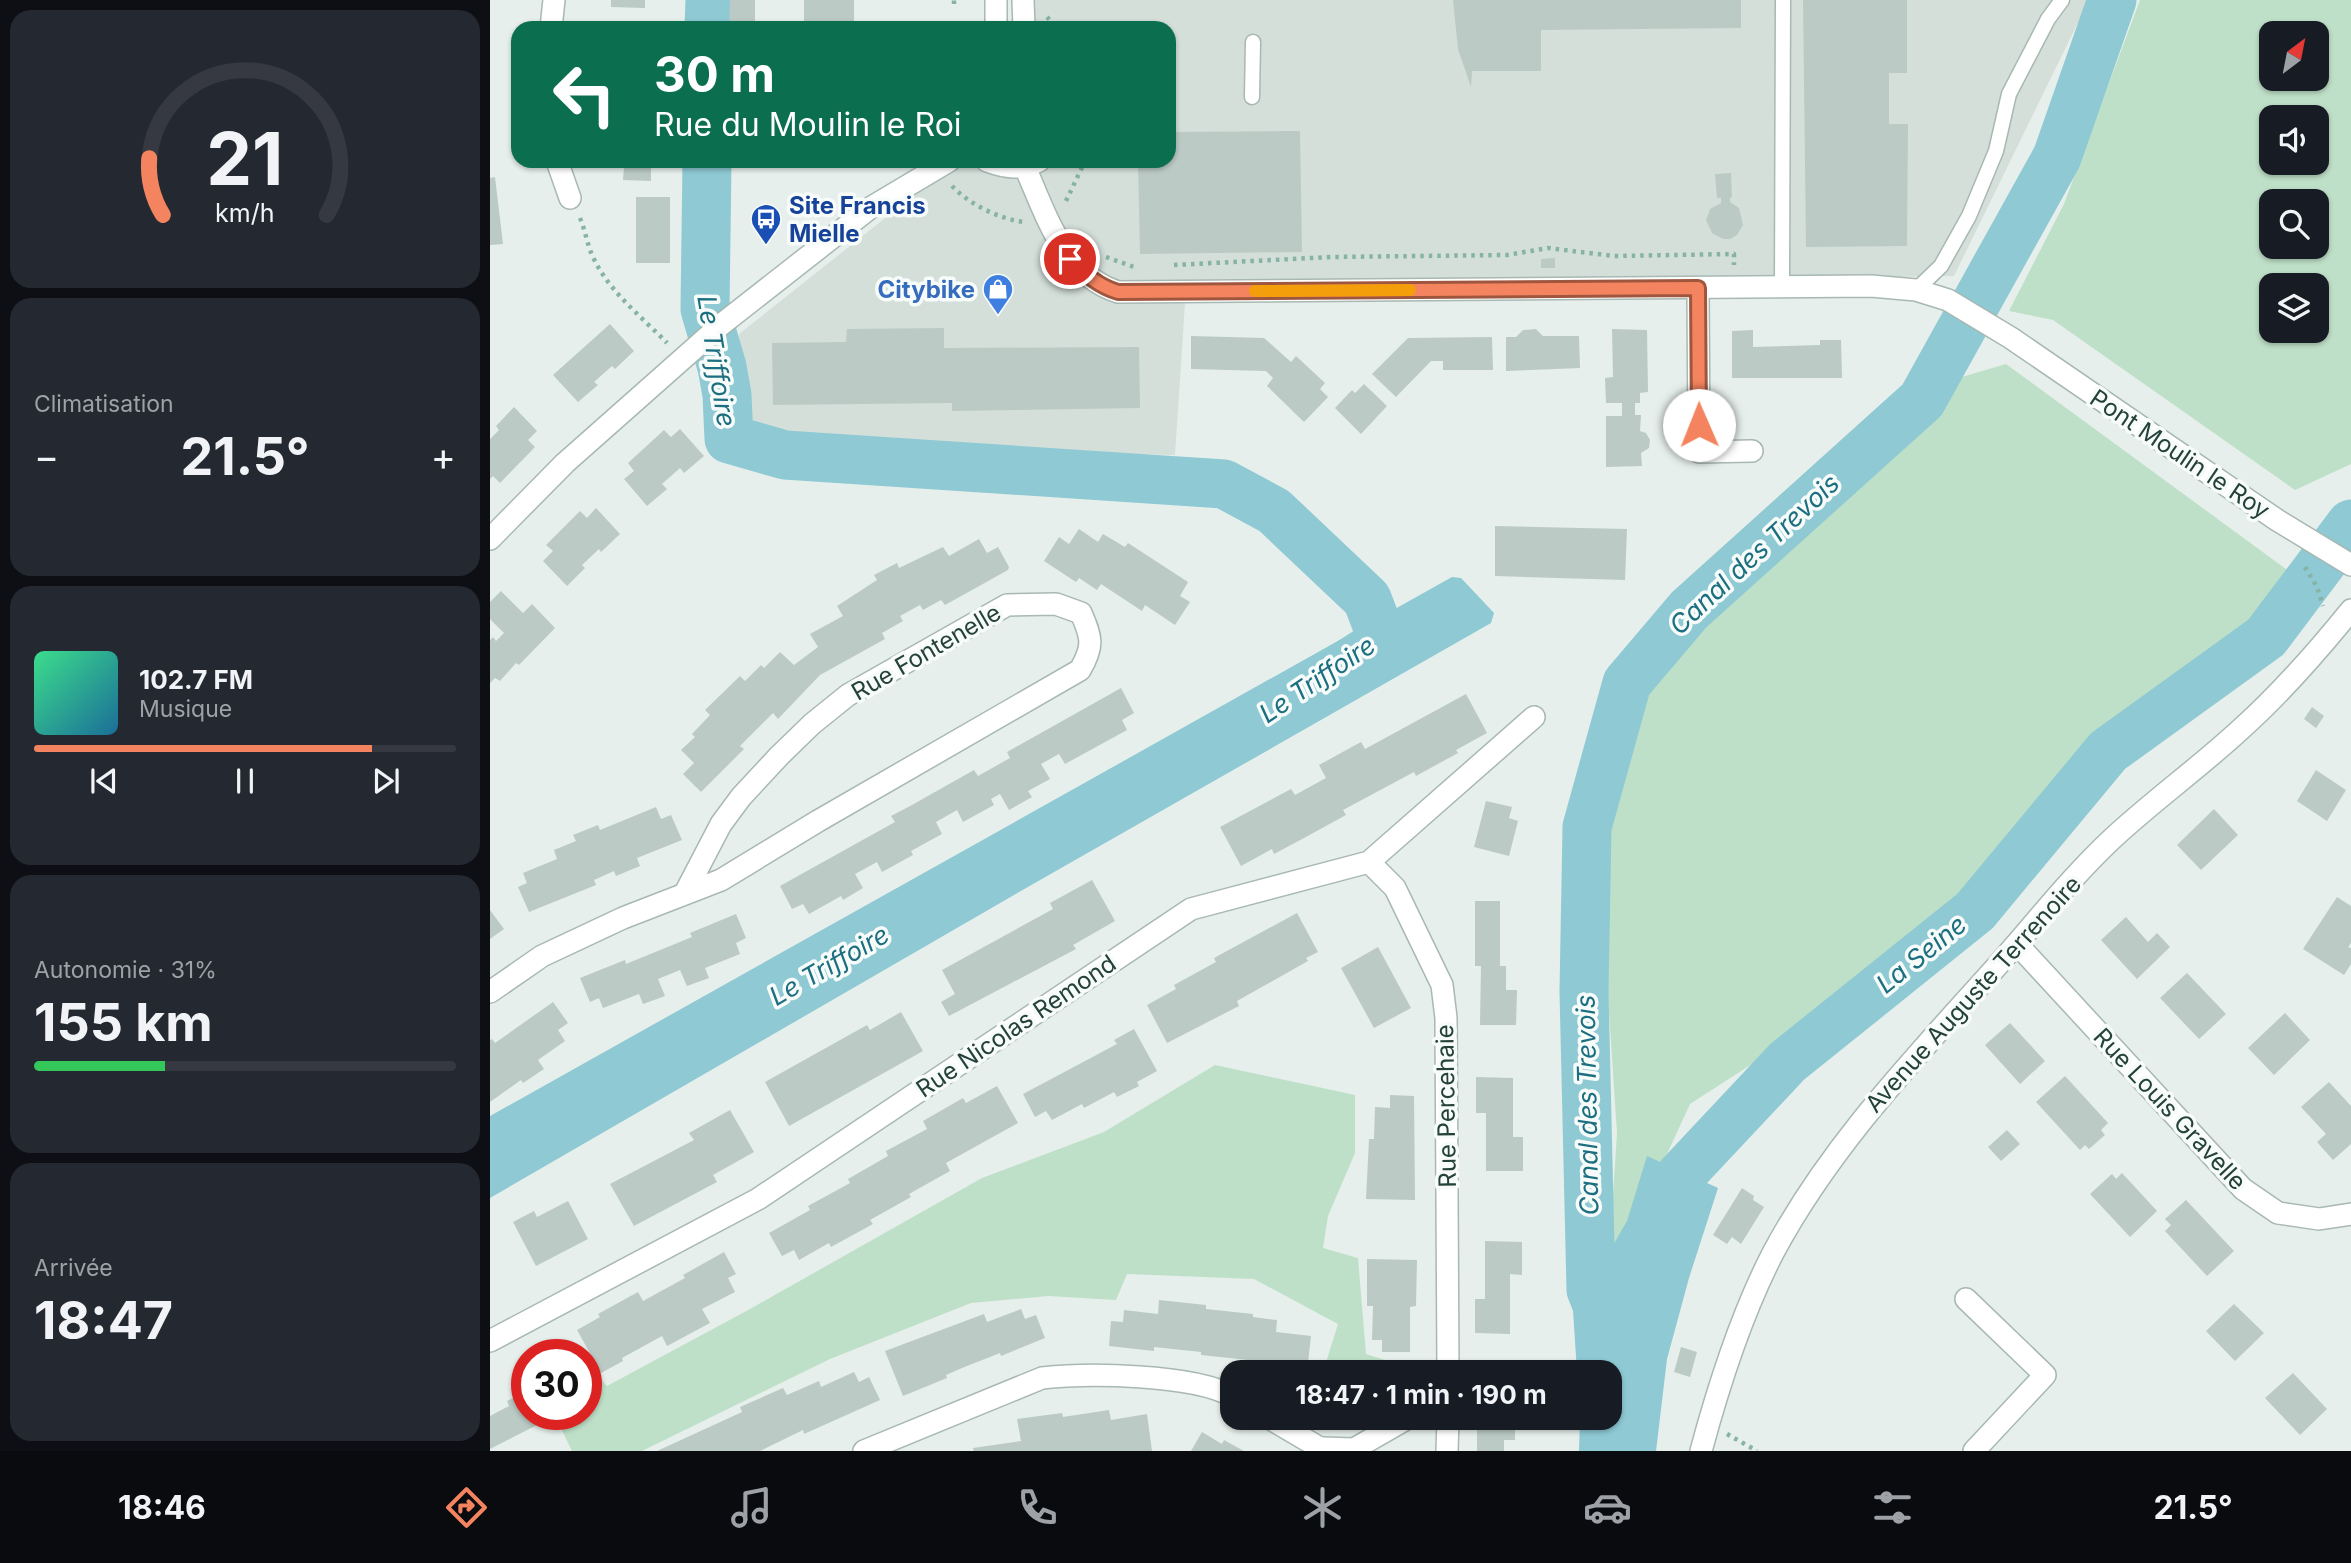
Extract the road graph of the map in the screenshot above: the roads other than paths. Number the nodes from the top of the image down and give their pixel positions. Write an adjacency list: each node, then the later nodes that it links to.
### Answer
1 (554, 0): 6 (street)
2 (996, 0): 7 (street)
3 (1023, 0): 8 (street)
4 (1783, 0): 15 (lane)
5 (2062, 0): 17 (lane)
6 (552, 21)
7 (996, 21)
8 (1024, 21)
9 (1253, 42): 10 (lane)
10 (1252, 97)
11 (559, 168): 14 (street)
12 (937, 168): 19 (street)
13 (1033, 168): 16 (street, Pont Moulin le Roy)
14 (570, 198)
15 (1782, 287): 16 (street, Pont Moulin le Roy); 17 (street, Pont Moulin le Roy)
16 (1698, 288): 18 (street)
17 (1916, 290): 20 (street, Pont Moulin le Roy)
18 (1752, 452)
19 (490, 539)
20 (2344, 561)
21 (2351, 610): 25 (street, Avenue Auguste Terrenoire)
22 (1534, 717): 23 (street, Rue Nicolas Remond)
23 (1369, 862): 29 (street, Rue Nicolas Remond); 30 (street, Rue Percehaie)
24 (685, 893): 24 (street, Rue Fontenelle); 26 (street, Rue Fontenelle)
25 (2017, 944): 27 (street, Rue Louis Gravelle); 38 (street, Avenue Auguste Terrenoire)
26 (490, 992)
27 (2351, 1214)
28 (1966, 1299): 39 (street)
29 (490, 1341)
30 (1448, 1360)
31 (1220, 1392): 36 (street)
32 (1290, 1430): 35 (street)
33 (1387, 1430): 35 (street)
34 (1448, 1430): 37 (street)
35 (1324, 1450)
36 (863, 1451)
37 (1447, 1451)
38 (1701, 1451)
39 (1974, 1451)

